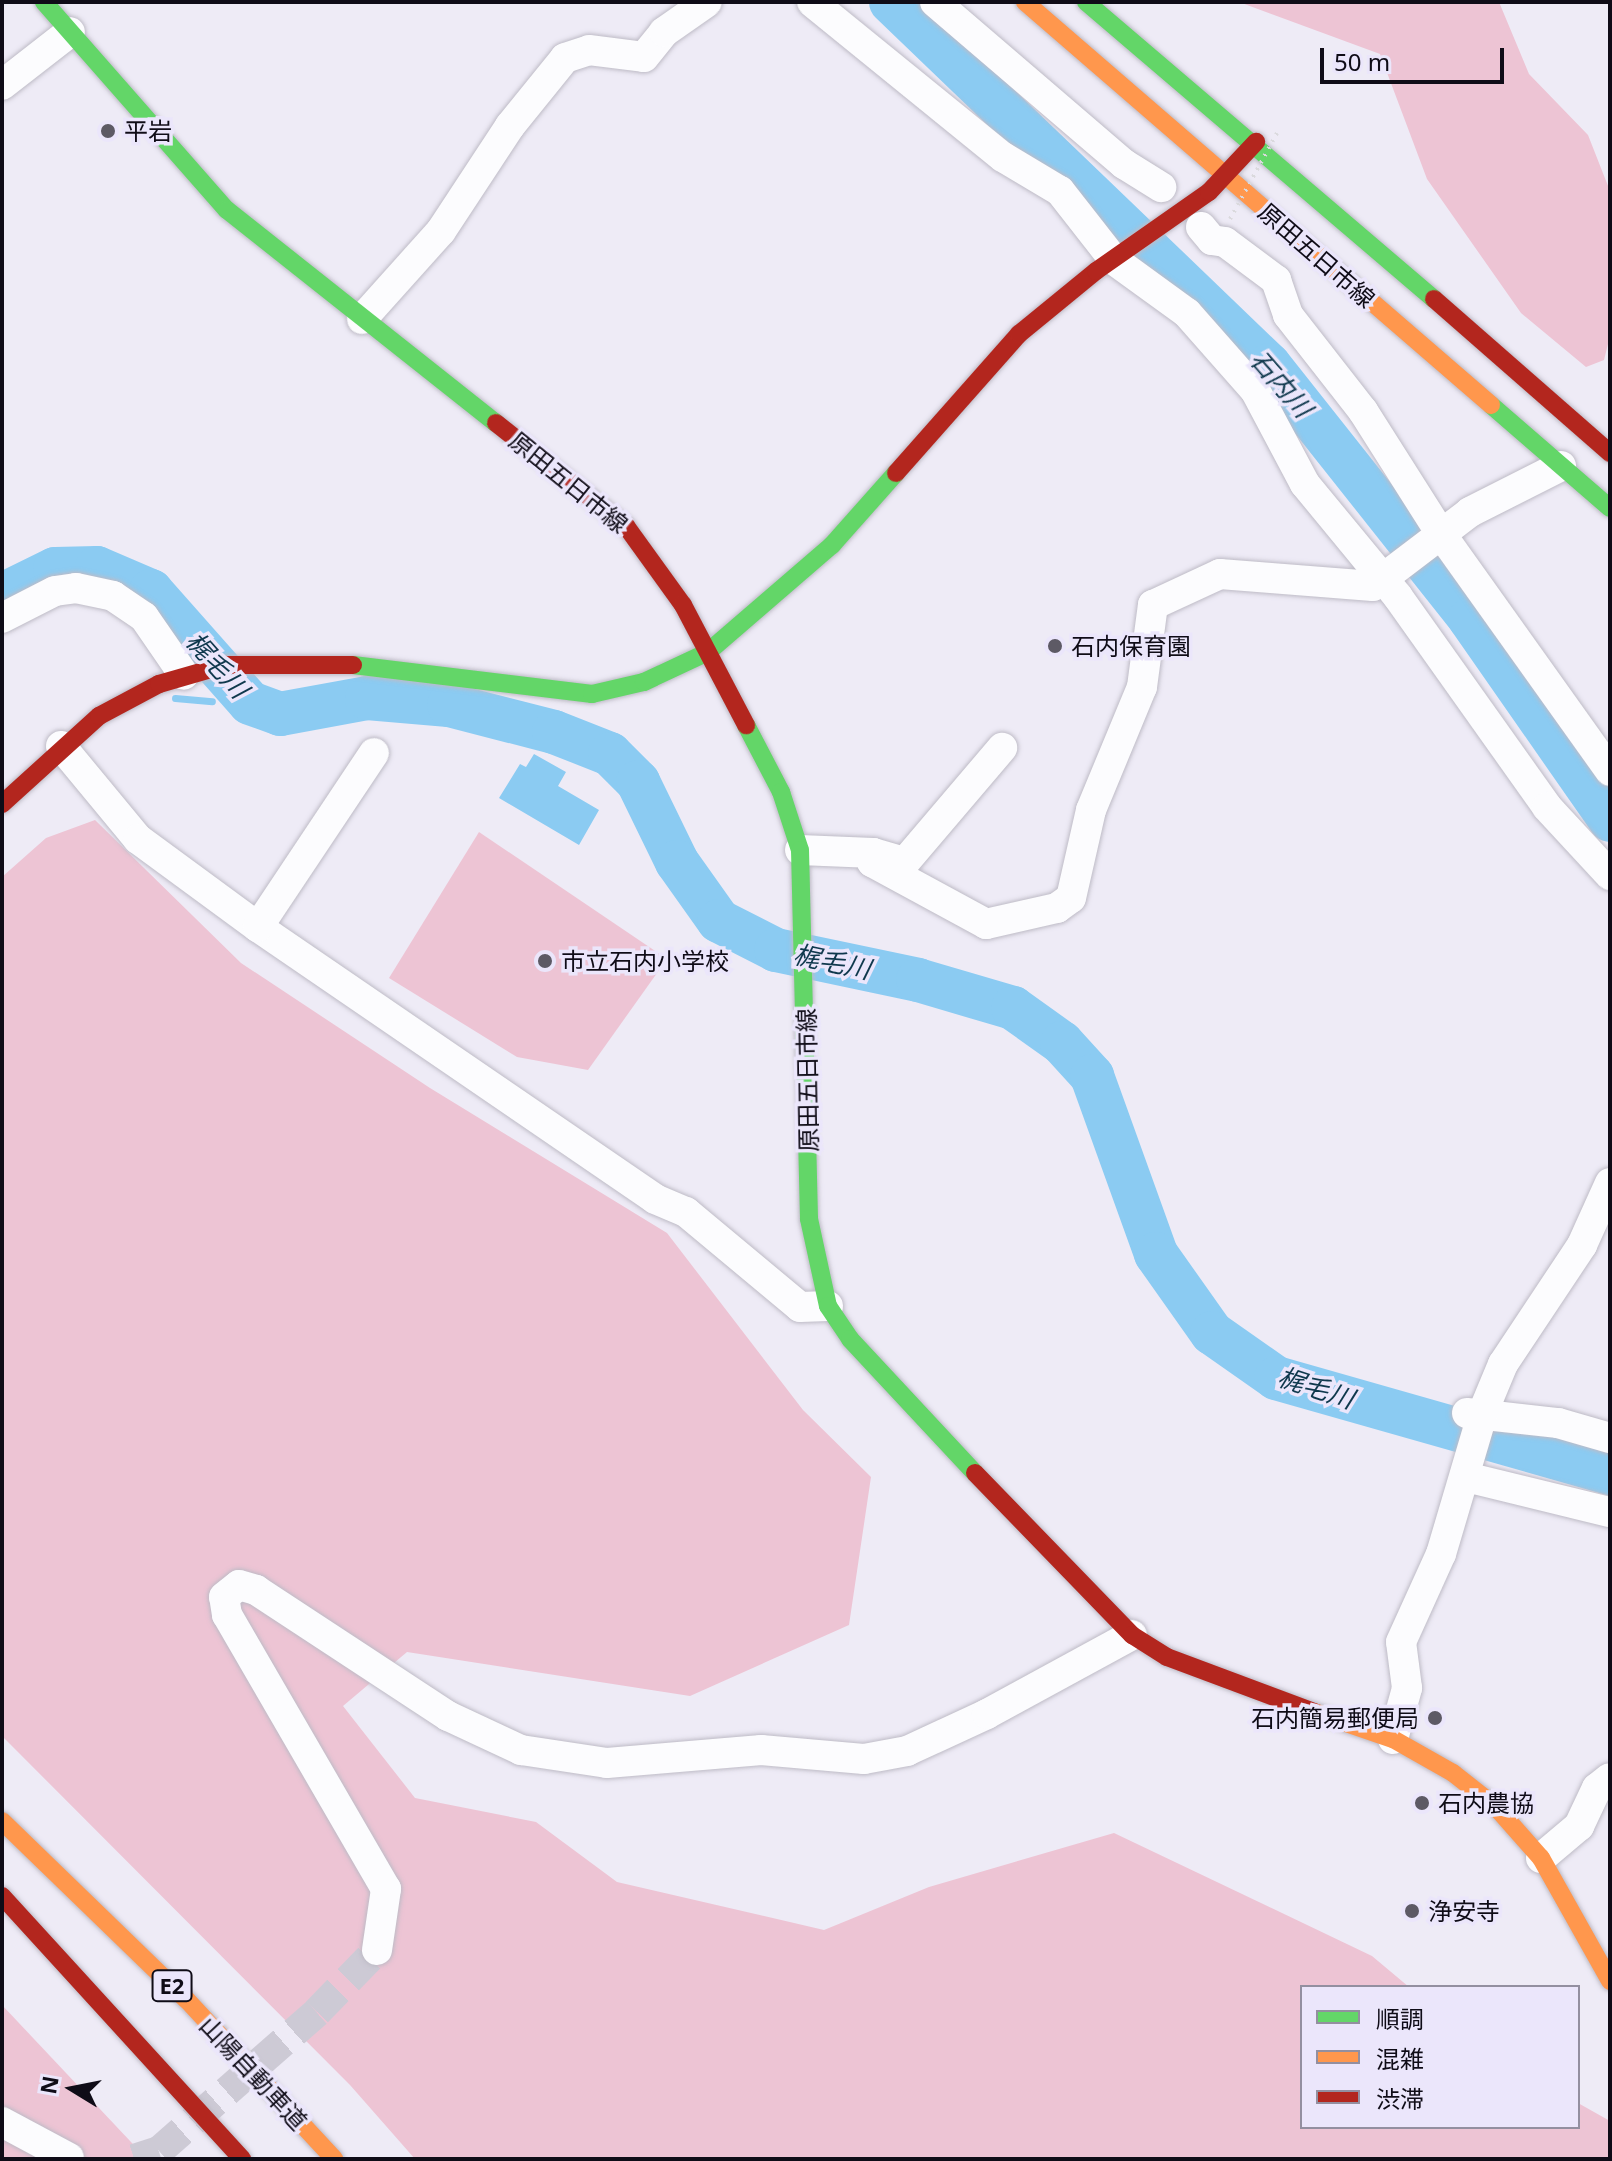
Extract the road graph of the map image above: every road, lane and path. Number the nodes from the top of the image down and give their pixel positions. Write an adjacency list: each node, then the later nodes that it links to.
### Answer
1 (44, 2): 7 (main road, 原田五日市線)
2 (707, 2): 15 (street)
3 (812, 2): 14 (street)
4 (935, 2): 12 (street)
5 (1025, 2): 11 (main road, 原田五日市線)
6 (1086, 2): 10 (main road, 原田五日市線)
7 (70, 32): 8 (street); 15 (main road, 原田五日市線)
8 (2, 85)
9 (1277, 133): 13 (path, bridge)
10 (1256, 142): 11 (main road); 16 (main road, 原田五日市線)
11 (1226, 175): 13 (main road); 17 (main road, 原田五日市線)
12 (1161, 187)
13 (1203, 220): 14 (main road); 19 (street)
14 (1117, 256): 20 (street); 22 (main road)
15 (362, 319): 22 (main road, 原田五日市線)
16 (1610, 453)
17 (1561, 466): 18 (main road, 原田五日市線); 19 (street)
18 (1610, 508)
19 (1438, 536): 20 (street); 27 (street)
20 (1385, 577): 30 (street); 31 (street)
21 (2, 618): 23 (street)
22 (708, 652): 23 (main road); 29 (main road, 原田五日市線)
23 (188, 674): 24 (main road)
24 (61, 746): 28 (main road); 32 (street)
25 (1002, 748): 30 (street)
26 (374, 753): 32 (street)
27 (1610, 771)
28 (2, 804)
29 (800, 850): 30 (street); 34 (main road, 原田五日市線)
30 (873, 853)
31 (1610, 875)
32 (258, 927): 34 (street)
33 (1610, 1183): 35 (street)
34 (828, 1306): 39 (main road, 原田五日市線)
35 (1477, 1416): 36 (street); 37 (street)
36 (1610, 1438)
37 (1467, 1473): 38 (street); 40 (street)
38 (1610, 1512)
39 (1132, 1635): 40 (main road, 原田五日市線); 45 (street)
40 (1393, 1739): 43 (main road, 原田五日市線)
41 (1610, 1778): 43 (street)
42 (2, 1821): 50 (main road, 山陽自動車道 / E2)
43 (1541, 1858): 46 (main road, 原田五日市線)
44 (2, 1896): 49 (main road, E2)
45 (377, 1950)
46 (1610, 1981)
47 (2, 2122): 48 (street)
48 (69, 2158)
49 (242, 2159)
50 (334, 2159)

